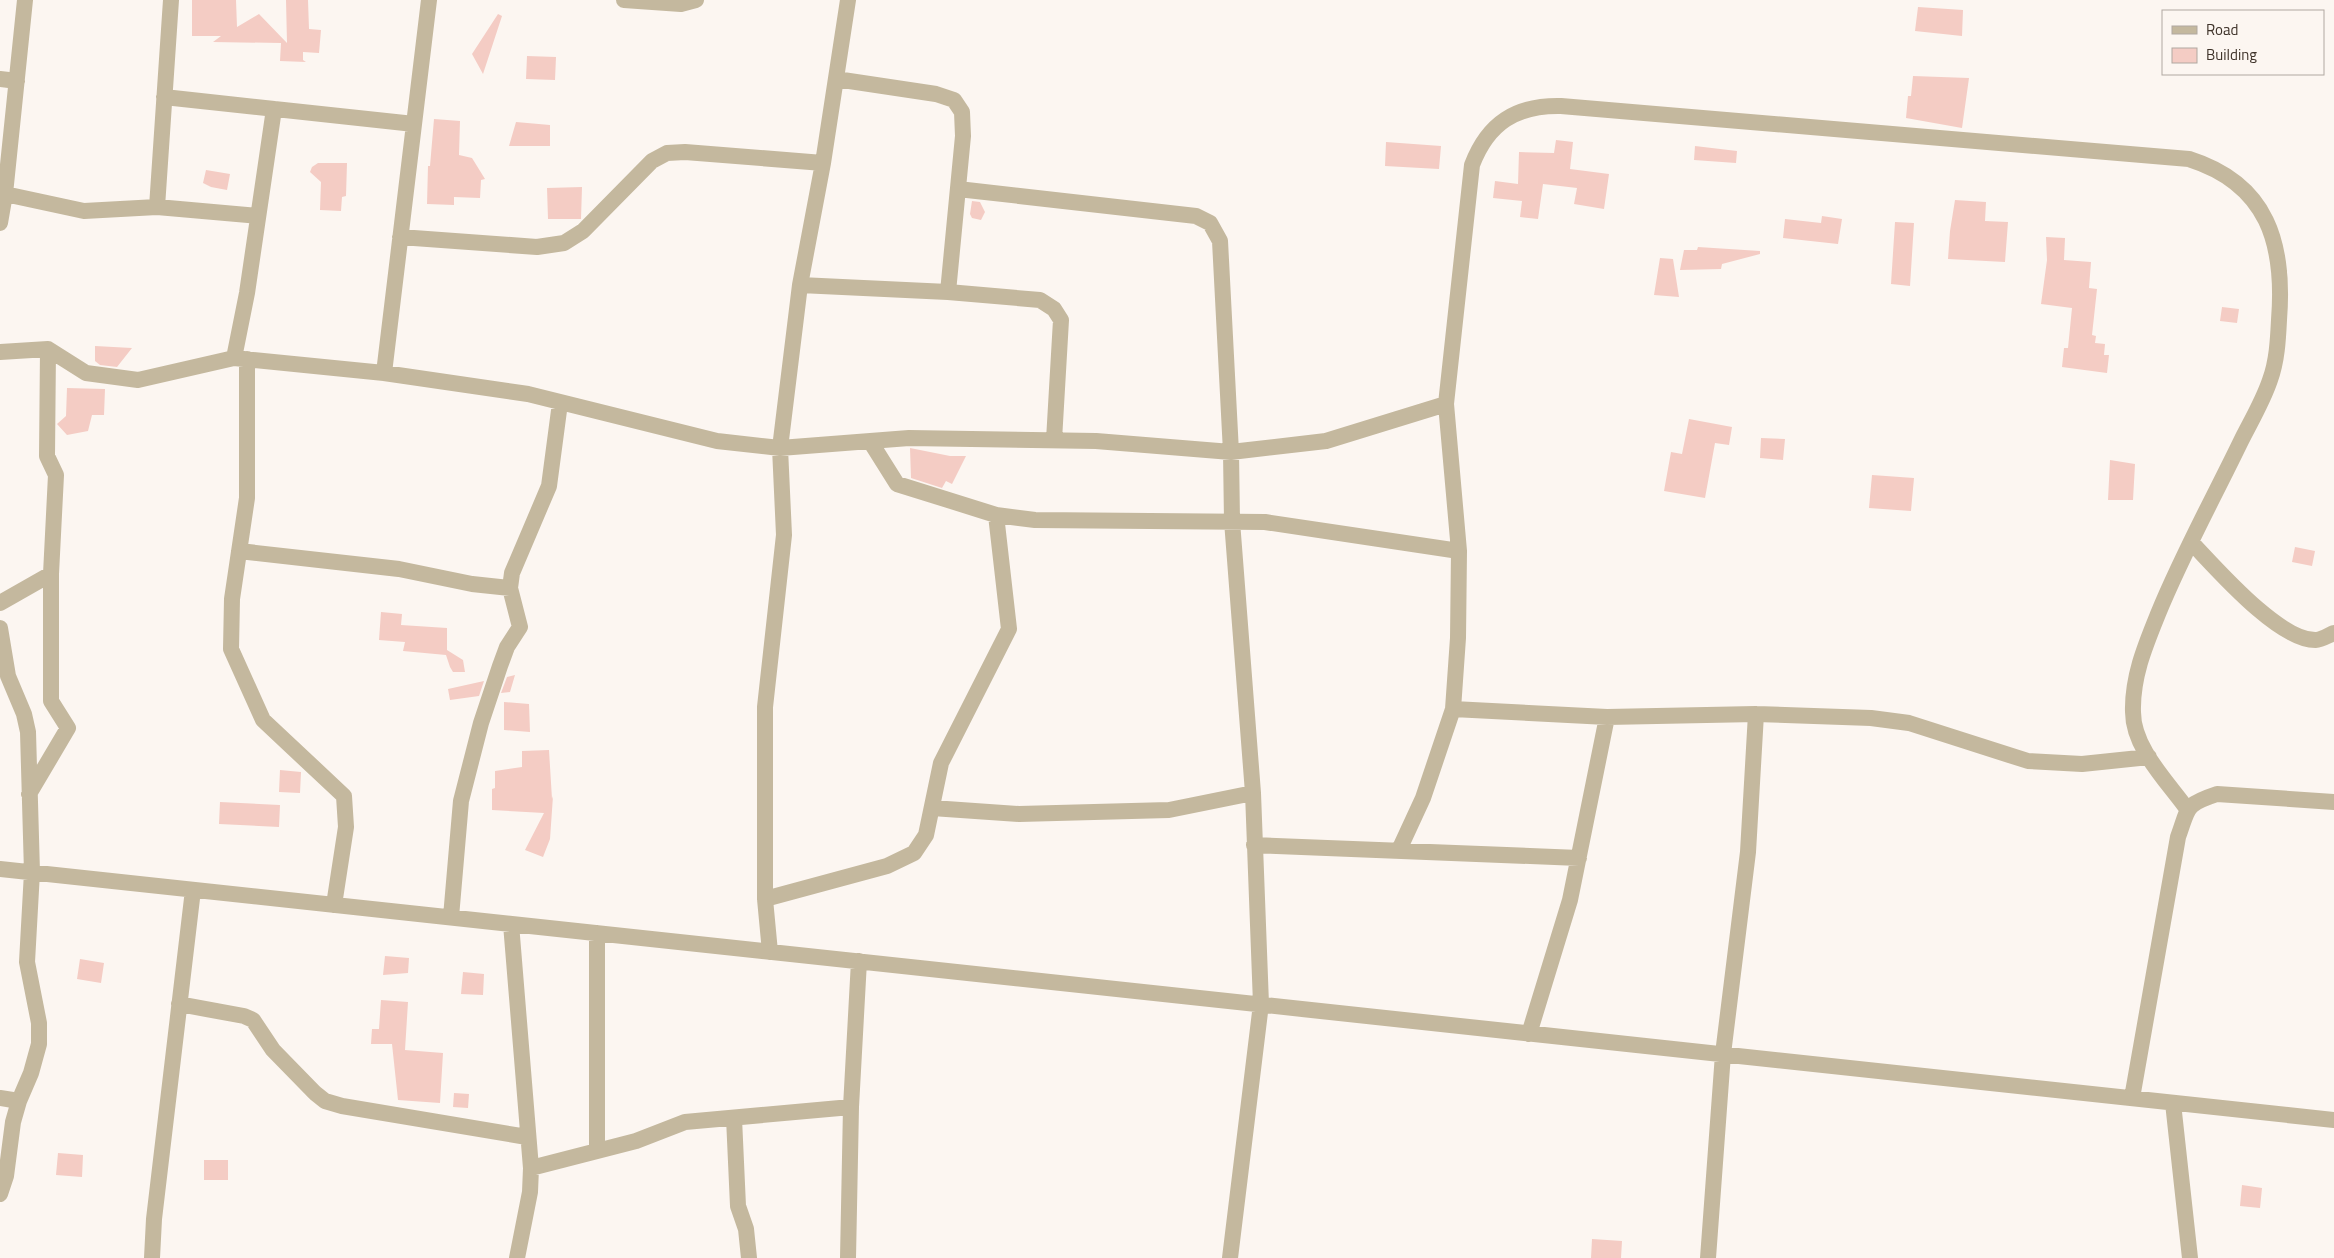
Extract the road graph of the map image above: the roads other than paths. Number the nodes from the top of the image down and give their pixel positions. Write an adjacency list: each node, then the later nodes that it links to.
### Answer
1 (25, 0): 9 (street)
2 (171, 0): 10 (street)
3 (429, 0): 12 (street)
4 (624, 0): 5 (street)
5 (696, 0)
6 (848, 0): 8 (street)
7 (0, 79): 9 (street)
8 (836, 80): 13 (street); 14 (street)
9 (17, 81): 15 (street)
10 (164, 97): 11 (street); 16 (street)
11 (274, 109): 12 (street); 17 (street)
12 (414, 124): 19 (street)
13 (823, 163): 19 (street); 20 (street)
14 (958, 189): 21 (street); 31 (street)
15 (5, 194): 16 (street); 18 (street)
16 (157, 207): 17 (street)
17 (258, 216): 24 (street)
18 (0, 223)
19 (400, 237): 25 (street)
20 (800, 285): 21 (street); 30 (street)
21 (948, 292): 28 (street)
22 (48, 349): 23 (street); 24 (street); 37 (street)
23 (0, 352)
24 (240, 359): 25 (street); 35 (street)
25 (384, 373): 26 (street)
26 (560, 403): 30 (street); 38 (street)
27 (1446, 404): 31 (street); 34 (street); 36 (street)
28 (1054, 440): 29 (street); 31 (street)
29 (870, 441): 30 (street); 32 (street)
30 (780, 448): 57 (street)
31 (1231, 452): 33 (street)
32 (996, 515): 33 (street); 49 (street)
33 (1232, 521): 36 (street); 46 (street)
34 (2192, 543): 41 (street); 45 (street)
35 (239, 551): 38 (street); 58 (street)
36 (1459, 551): 42 (street)
37 (52, 574): 39 (street); 47 (street)
38 (510, 588): 59 (street)
39 (0, 603)
40 (0, 628): 47 (street)
41 (2334, 633)
42 (1453, 709): 44 (street); 52 (street)
43 (1756, 714): 44 (street); 45 (street); 67 (street)
44 (1607, 717): 53 (street)
45 (2150, 758): 50 (street)
46 (1252, 793): 49 (street); 51 (street)
47 (30, 794): 55 (street)
48 (2334, 802): 50 (street)
49 (932, 808): 57 (street)
50 (2187, 809): 69 (street)
51 (1254, 845): 52 (street); 65 (street)
52 (1399, 850): 53 (street)
53 (1579, 858): 66 (street)
54 (0, 869): 55 (street)
55 (32, 872): 56 (street); 70 (street)
56 (193, 890): 58 (street); 64 (street)
57 (764, 899): 62 (street)
58 (334, 905): 59 (street)
59 (451, 917): 60 (street)
60 (511, 924): 61 (street); 75 (street)
61 (597, 933): 62 (street); 76 (street)
62 (770, 952): 63 (street)
63 (859, 961): 65 (street); 72 (street)
64 (179, 1004): 75 (street); 79 (street)
65 (1261, 1004): 66 (street); 83 (street)
66 (1530, 1034): 67 (street)
67 (1723, 1054): 69 (street); 84 (street)
68 (0, 1098): 70 (street)
69 (2132, 1098): 71 (street)
70 (19, 1100): 78 (street)
71 (2173, 1103): 74 (street); 85 (street)
72 (852, 1107): 73 (street); 82 (street)
73 (734, 1118): 76 (street); 81 (street)
74 (2334, 1120)
75 (527, 1137): 77 (street)
76 (597, 1151): 77 (street)
77 (531, 1168): 80 (street)
78 (0, 1194)
79 (152, 1258)
80 (517, 1258)
81 (749, 1258)
82 (848, 1258)
83 (1230, 1258)
84 (1708, 1258)
85 (2190, 1258)

